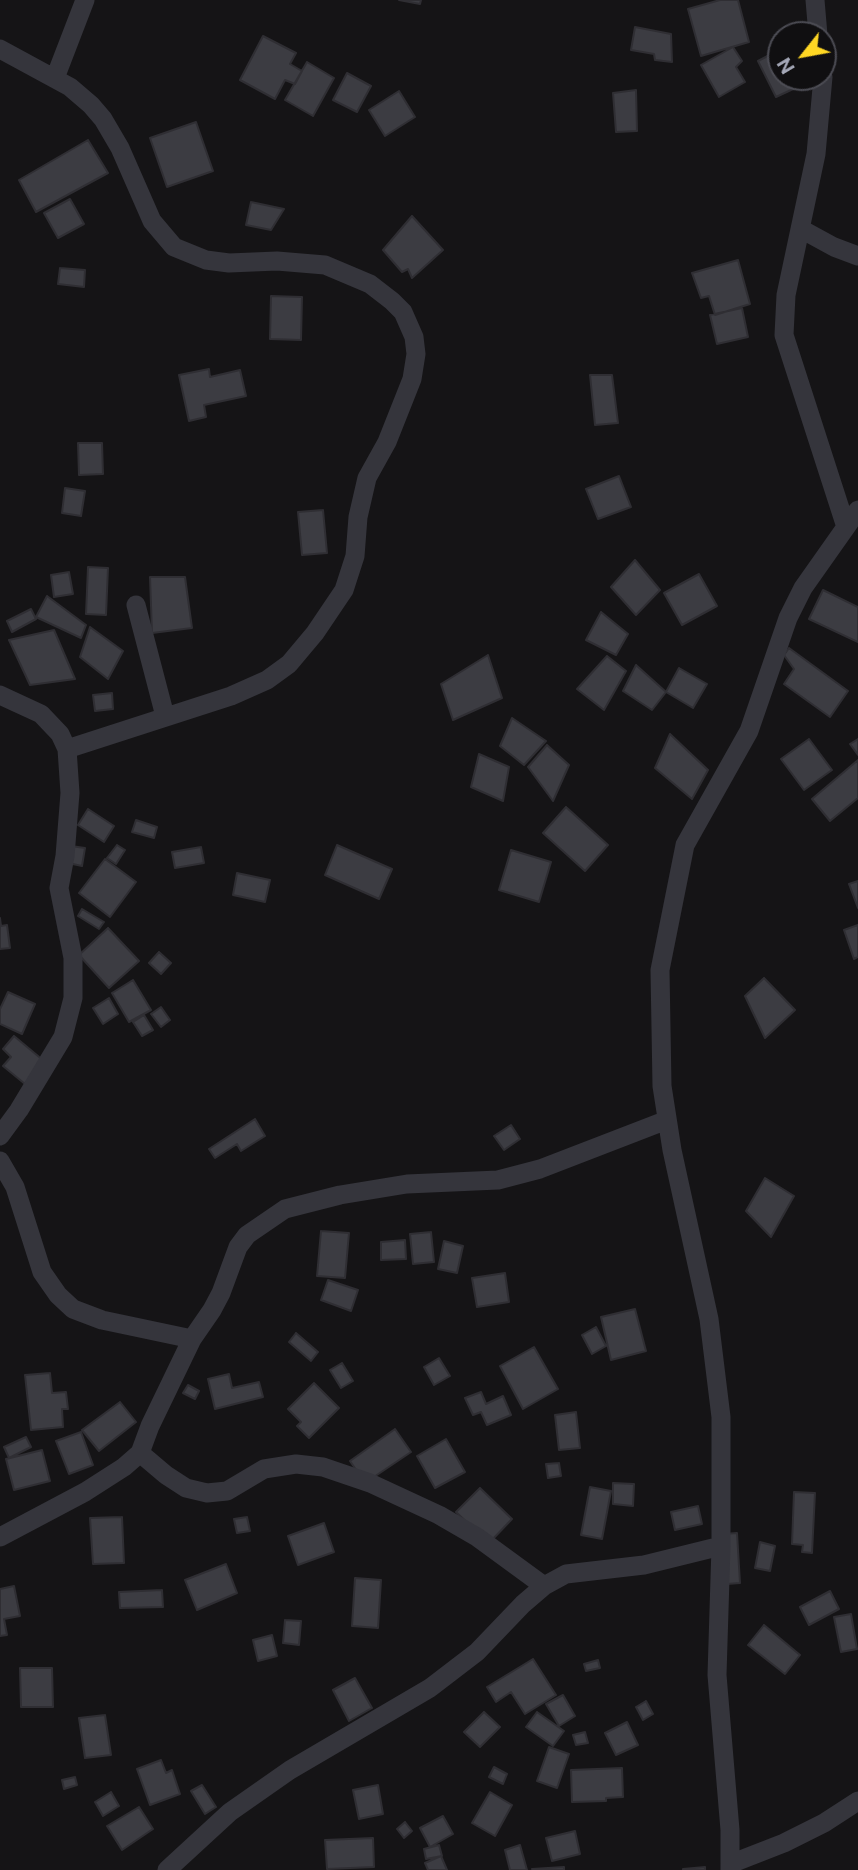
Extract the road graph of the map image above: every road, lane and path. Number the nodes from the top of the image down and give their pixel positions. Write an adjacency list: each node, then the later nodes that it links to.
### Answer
1 (85, 0): 5 (street)
2 (815, 0): 3 (street)
3 (817, 21)
4 (0, 50): 5 (street)
5 (55, 78): 13 (street)
6 (822, 91): 7 (street)
7 (802, 229): 8 (street); 10 (street)
8 (858, 256)
9 (858, 510): 10 (street)
10 (846, 527): 15 (street)
11 (136, 605): 13 (street)
12 (0, 695): 14 (street)
13 (165, 716): 14 (street)
14 (67, 749): 16 (street)
15 (667, 1120): 18 (street); 21 (street)
16 (0, 1136)
17 (0, 1161): 18 (street)
18 (192, 1339): 19 (street)
19 (140, 1453): 20 (street); 22 (street)
20 (0, 1537)
21 (721, 1546): 22 (street); 24 (street)
22 (544, 1586): 25 (street)
23 (858, 1801): 24 (street)
24 (730, 1867)
25 (167, 1870)

